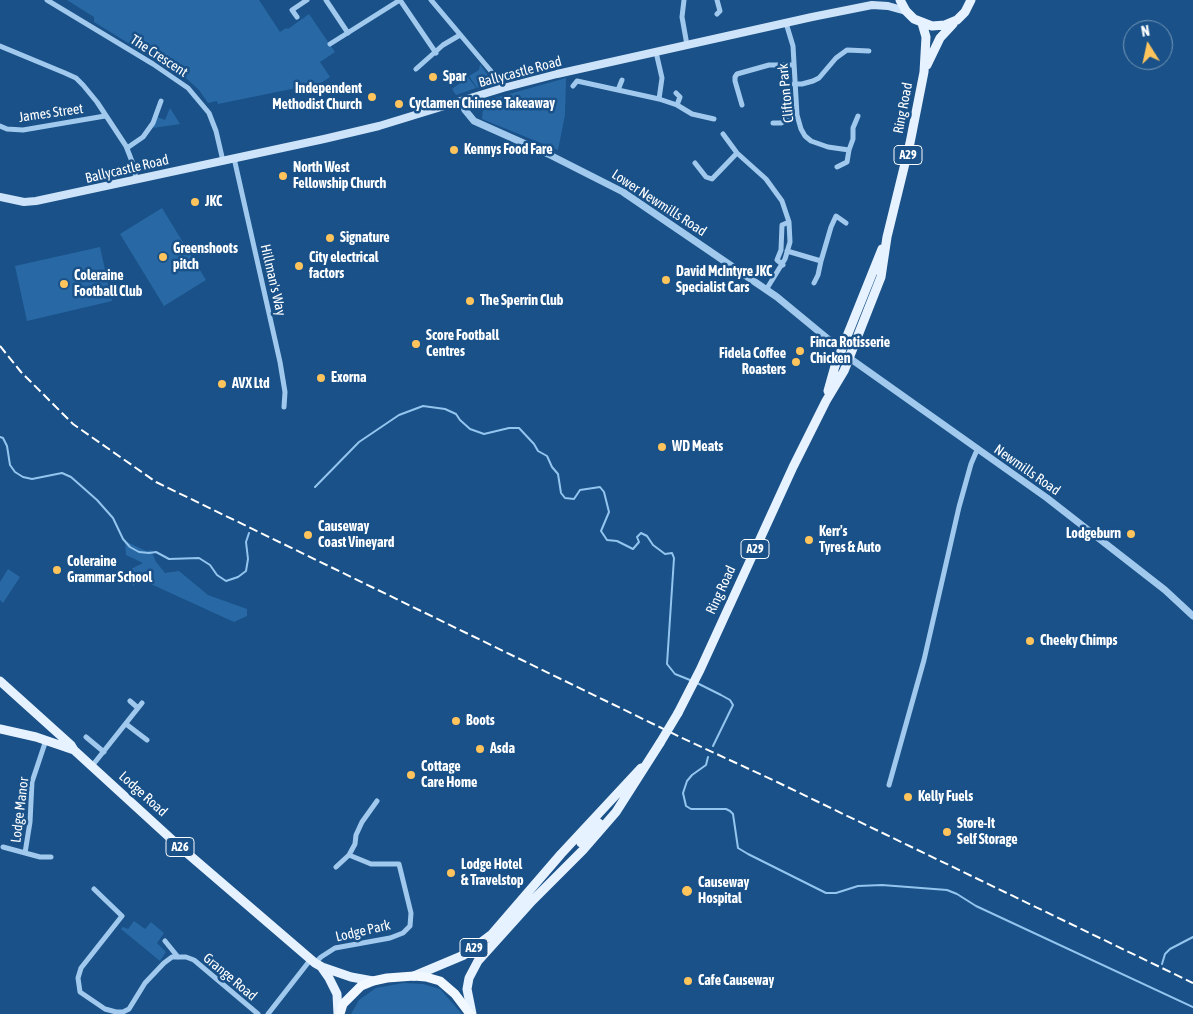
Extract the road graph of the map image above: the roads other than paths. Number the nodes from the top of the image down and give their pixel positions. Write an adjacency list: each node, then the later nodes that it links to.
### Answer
1 (47, 0): 52 (street, The Crescent)
2 (307, 0): 15 (street)
3 (326, 0): 19 (street)
4 (388, 0): 12 (street)
5 (400, 0): 12 (street); 26 (street)
6 (431, 0): 20 (street)
7 (684, 0): 22 (street)
8 (717, 0): 14 (street)
9 (900, 0): 13 (main road)
10 (971, 0): 16 (main road, A29)
11 (875, 3): 13 (main road, Ballycastle Road); 17 (main road, Ballycastle Road)
12 (392, 5): 19 (street)
13 (906, 12): 18 (main road)
14 (717, 14)
15 (297, 17)
16 (957, 20): 18 (main road); 29 (main road, Ring Road / A29)
17 (786, 23): 22 (main road, Ballycastle Road); 27 (street, Clifton Park)
18 (922, 23): 29 (main road, Ring Road / A29)
19 (348, 33): 21 (street)
20 (460, 35): 26 (street); 33 (street)
21 (330, 44)
22 (687, 45): 25 (main road, Ballycastle Road)
23 (0, 46): 42 (street)
24 (869, 51): 31 (street)
25 (656, 52): 33 (main road, Ballycastle Road); 36 (street)
26 (436, 53): 28 (street)
27 (794, 65): 31 (street, Clifton Park); 40 (street)
28 (416, 69)
29 (924, 72): 59 (main road, Ring Road / A29)
30 (622, 80): 34 (street)
31 (794, 84): 41 (street, Clifton Park)
32 (573, 86): 34 (street)
33 (504, 88): 38 (main road, Ballycastle Road)
34 (618, 90): 36 (street)
35 (676, 93): 39 (street)
36 (659, 99): 39 (street)
37 (161, 101): 48 (street)
38 (462, 102): 51 (main road, Ballycastle Road); 64 (street, Lower Newmills Road)
39 (677, 105): 44 (street)
40 (742, 105)
41 (797, 115): 45 (street); 49 (street, Clifton Park)
42 (105, 116): 46 (street, James Street); 48 (street)
43 (858, 116): 49 (street)
44 (714, 119)
45 (773, 123)
46 (0, 126)
47 (723, 134): 50 (street)
48 (127, 148): 55 (street)
49 (850, 150): 54 (street)
50 (737, 153): 53 (street); 57 (street)
51 (234, 158): 52 (main road, Ballycastle Road); 69 (street, Hillman's Way)
52 (224, 161): 55 (main road, Ballycastle Road)
53 (694, 163)
54 (837, 167)
55 (136, 179): 56 (main road, Ballycastle Road)
56 (0, 197)
57 (789, 222): 60 (street); 62 (street)
58 (846, 223): 61 (street)
59 (887, 237): 66 (main road, Ring Road / A29); 67 (main road, Ring Road / A29)
60 (788, 252): 61 (street); 62 (street)
61 (821, 261): 63 (street)
62 (783, 265): 64 (street)
63 (814, 283)
64 (766, 290): 65 (street, Lower Newmills Road)
65 (834, 344)
66 (841, 352): 67 (street, Newmills Road); 68 (main road, Ring Road / A29)
67 (850, 358): 68 (main road, Ring Road / A29); 70 (street, Newmills Road)
68 (826, 401): 85 (main road, Ring Road / A29, bridge)
69 (284, 407)
70 (978, 450): 71 (street, Newmills Road); 88 (street)
71 (1193, 616)
72 (0, 682): 76 (main road, Lodge Road / A26)
73 (130, 702): 75 (street)
74 (142, 703): 75 (street)
75 (138, 708): 77 (street)
76 (39, 720): 79 (main road); 81 (main road, Lodge Road / A26); 83 (main road, Lodge Road / A26)
77 (126, 724): 82 (street); 84 (street)
78 (0, 729): 79 (main road, A26)
79 (36, 736): 81 (main road, A26)
80 (86, 737): 84 (street)
81 (46, 740): 83 (main road, A26); 92 (street, Lodge Manor)
82 (147, 740)
83 (74, 750): 86 (main road, Lodge Road / A26)
84 (104, 752): 86 (street)
85 (649, 761): 87 (main road, Ring Road / A29); 102 (main road, Ring Road / A29)
86 (92, 766): 101 (main road, Lodge Road / A26)
87 (641, 776): 90 (main road); 109 (main road, Ring Road / A29)
88 (889, 785)
89 (378, 801): 93 (street)
90 (581, 843)
91 (3, 847): 92 (street)
92 (25, 853): 94 (street)
93 (349, 855): 95 (street); 101 (street, Lodge Park)
94 (51, 857)
95 (336, 867)
96 (94, 889): 97 (street)
97 (122, 916): 98 (street); 104 (street)
98 (128, 920)
99 (165, 941): 100 (street)
100 (178, 957): 104 (street); 106 (street, Grange Road)
101 (316, 963): 103 (main road, Lodge Road / A26); 107 (street, Grange Road); 108 (main road, Lodge Road / A26)
102 (414, 976): 103 (highway, A29); 109 (highway, A29)
103 (373, 981): 108 (highway, A29)
104 (129, 1009): 105 (street)
105 (134, 1014)
106 (258, 1014)
107 (268, 1014)
108 (339, 1014)
109 (471, 1014)

